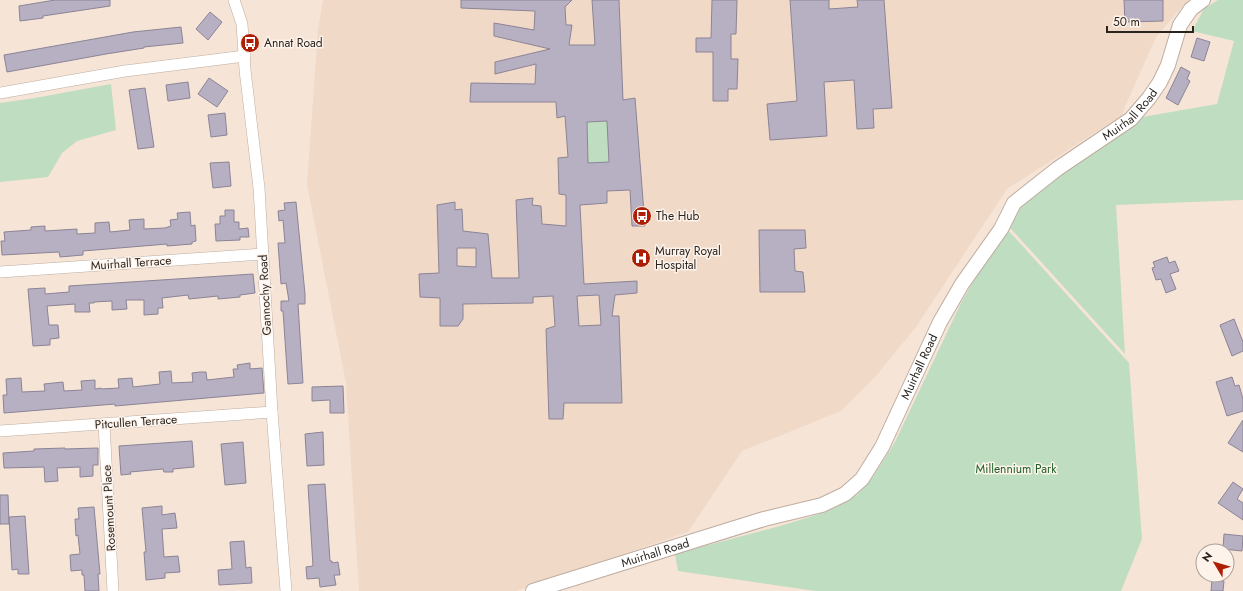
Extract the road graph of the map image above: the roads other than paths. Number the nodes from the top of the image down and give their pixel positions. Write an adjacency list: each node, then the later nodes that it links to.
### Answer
1 (234, 0): 3 (street, Gannochy Road)
2 (1203, 0): 12 (street, Muirhall Road)
3 (245, 56): 4 (street); 5 (street, Gannochy Road)
4 (0, 92)
5 (263, 254): 6 (street, Muirhall Terrace); 7 (street, Gannochy Road)
6 (0, 272)
7 (272, 412): 8 (street, Pitcullen Terrace); 11 (street, Gannochy Road)
8 (104, 424): 9 (street, Pitcullen Terrace); 10 (street, Rosemount Place)
9 (0, 431)
10 (113, 591)
11 (286, 591)
12 (533, 591)

